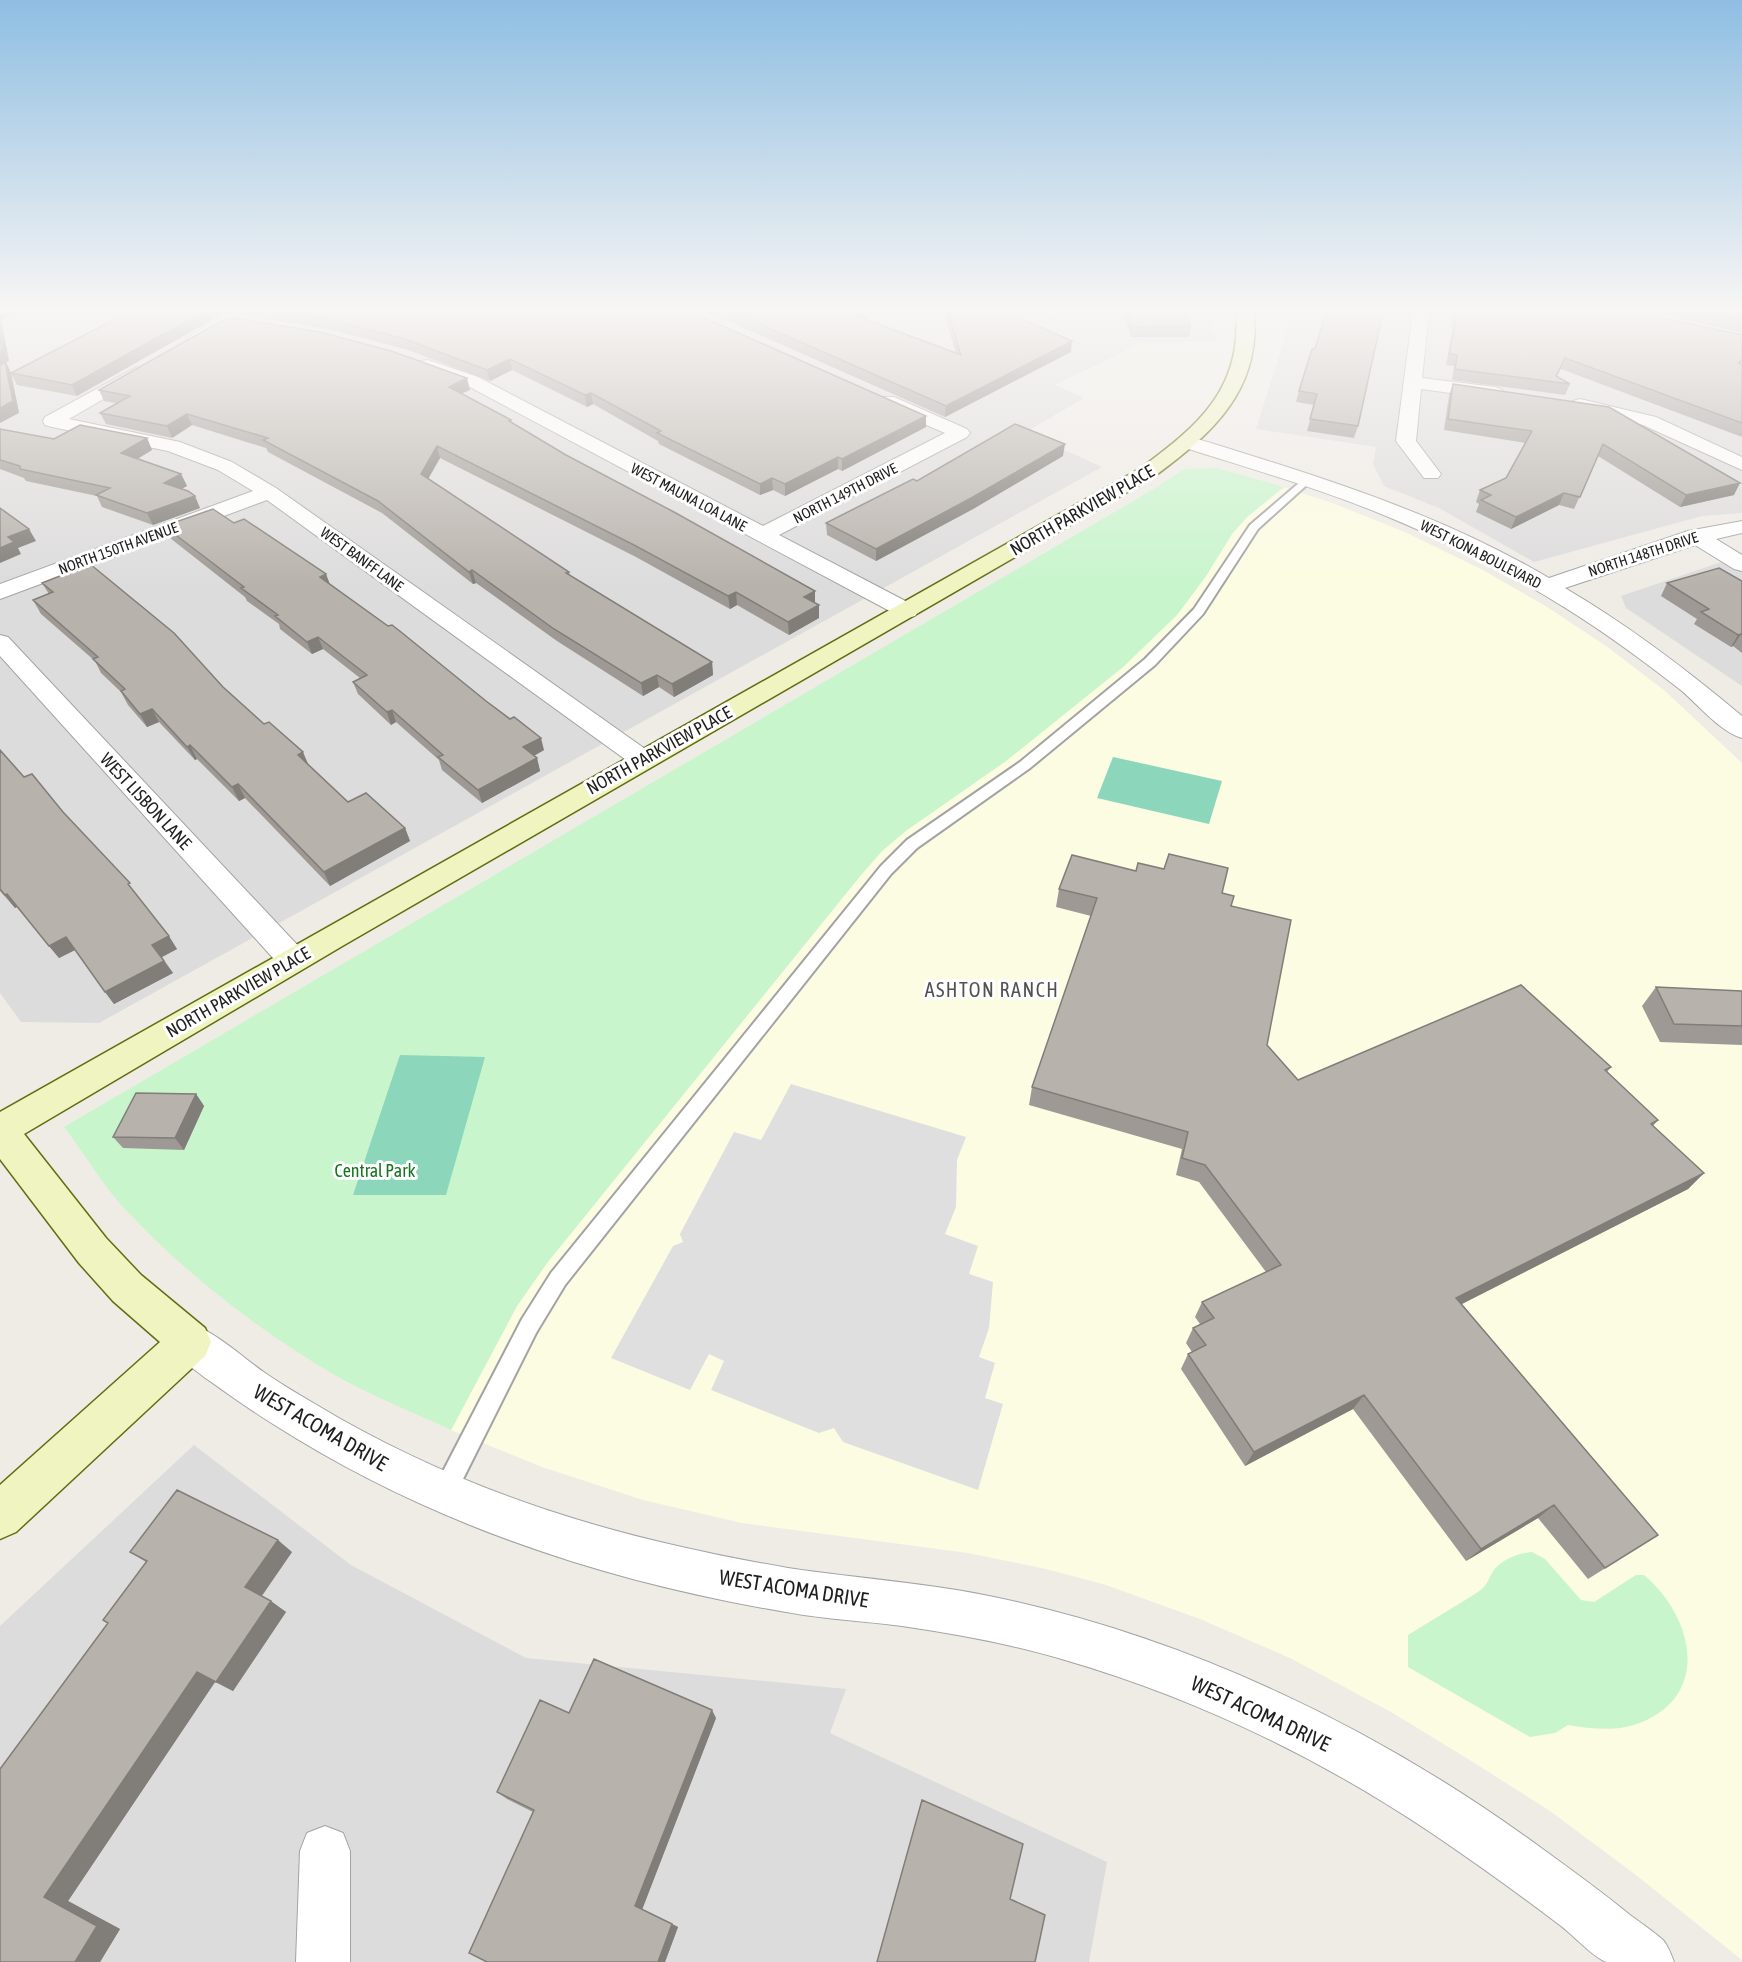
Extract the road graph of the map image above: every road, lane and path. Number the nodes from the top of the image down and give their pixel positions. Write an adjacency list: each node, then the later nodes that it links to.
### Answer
1 (82, 404): 11 (street, WEST BANFF LANE)
2 (515, 404): 13 (street, WEST MAUNA LOA LANE)
3 (893, 404): 13 (street, NORTH 149TH DRIVE)
4 (1221, 404): 7 (street, NORTH PARKVIEW PLACE)
5 (1410, 404): 9 (street)
6 (1569, 404): 8 (street)
7 (1186, 442): 10 (street, WEST KONA BOULEVARD); 18 (street, NORTH PARKVIEW PLACE)
8 (1742, 464)
9 (1431, 474)
10 (1306, 480): 16 (street, WEST KONA BOULEVARD); 25 (lane)
11 (269, 492): 17 (street, NORTH 150TH AVENUE); 21 (street, WEST BANFF LANE)
12 (1742, 527): 14 (street, NORTH 148TH DRIVE)
13 (763, 535): 18 (street, WEST MAUNA LOA LANE)
14 (1696, 536): 15 (street); 16 (street, NORTH 148TH DRIVE)
15 (1742, 564)
16 (1546, 587): 20 (street, WEST KONA BOULEVARD)
17 (0, 592)
18 (907, 610): 21 (street, NORTH PARKVIEW PLACE)
19 (0, 642): 22 (street, WEST LISBON LANE)
20 (1742, 730)
21 (642, 759): 22 (street, NORTH PARKVIEW PLACE)
22 (293, 960): 23 (street, NORTH PARKVIEW PLACE)
23 (0, 1130): 24 (street, WEST ACOMA DRIVE)
24 (190, 1342): 25 (street, WEST ACOMA DRIVE); 26 (street)
25 (445, 1491): 29 (street, WEST ACOMA DRIVE)
26 (0, 1516)
27 (325, 1851): 28 (street)
28 (323, 1962)
29 (1647, 1962)

